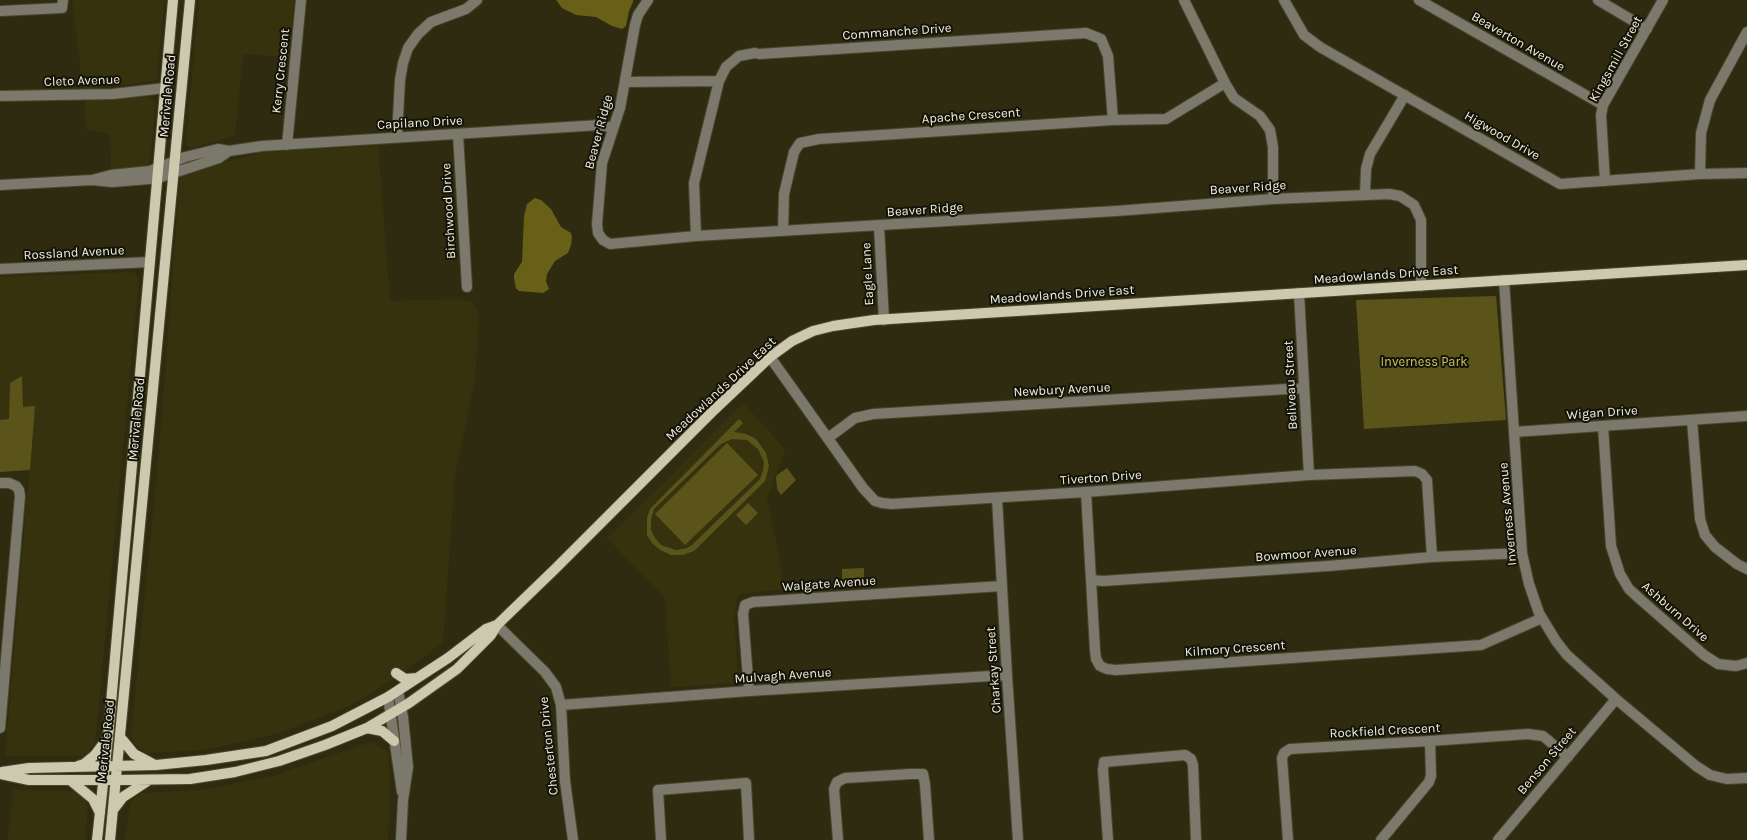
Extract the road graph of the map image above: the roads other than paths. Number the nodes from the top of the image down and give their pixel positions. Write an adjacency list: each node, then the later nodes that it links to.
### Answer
1 (63, 0): 12 (street)
2 (173, 0): 18 (main road, Merivale Road)
3 (190, 0): 27 (main road, Merivale Road)
4 (301, 0): 26 (street, Kerry Crescent)
5 (477, 0): 25 (street)
6 (648, 0): 16 (street, Beaver Ridge)
7 (1184, 0): 17 (street)
8 (1284, 0): 19 (street, Higwood Drive)
9 (1419, 0): 21 (street, Beaverton Avenue)
10 (1598, 0): 13 (street)
11 (1663, 0): 13 (street, Kingsmill Street)
12 (0, 11)
13 (1647, 29): 21 (street, Kingsmill Street)
14 (1747, 32): 30 (street)
15 (719, 81): 16 (street); 22 (street, Commanche Drive); 37 (street, Commanche Drive)
16 (625, 82): 23 (street, Beaver Ridge)
17 (1225, 83): 22 (street, Apache Crescent); 34 (street)
18 (165, 88): 20 (street, Cleto Avenue); 28 (main road, Merivale Road)
19 (1405, 94): 31 (street, Higwood Drive); 33 (street)
20 (0, 96)
21 (1603, 105): 31 (street, Kingsmill Street)
22 (1114, 120): 36 (street, Apache Crescent)
23 (613, 128): 24 (street, Capilano Drive); 37 (street, Beaver Ridge)
24 (458, 134): 25 (street, Capilano Drive); 43 (street, Birchwood Drive)
25 (397, 136): 26 (street, Capilano Drive)
26 (287, 145): 27 (street, Capilano Drive)
27 (174, 167): 28 (street, Capilano Drive); 53 (main road, Merivale Road)
28 (158, 173): 32 (street, Capilano Drive); 38 (main road, Merivale Road)
29 (1747, 173): 30 (street, Higwood Drive)
30 (1700, 174): 31 (street, Higwood Drive)
31 (1604, 181)
32 (0, 185)
33 (1365, 194): 34 (street, Beaver Ridge); 42 (street, Beaver Ridge)
34 (1273, 199): 35 (street, Beaver Ridge)
35 (879, 226): 36 (street, Beaver Ridge); 45 (street, Eagle Lane)
36 (783, 231): 37 (street, Beaver Ridge)
37 (696, 236)
38 (150, 262): 40 (street, Rossland Avenue); 50 (main road, Merivale Road)
39 (1747, 265): 41 (main road, Meadowlands Drive East)
40 (0, 269)
41 (1504, 280): 42 (main road, Meadowlands Drive East); 52 (street, Inverness Avenue)
42 (1422, 286): 44 (main road, Meadowlands Drive East)
43 (467, 287)
44 (1299, 293): 45 (main road, Meadowlands Drive East); 47 (street, Beliveau Street)
45 (884, 320): 46 (main road, Meadowlands Drive East)
46 (770, 357): 55 (street, Tiverton Drive); 66 (main road, Meadowlands Drive East)
47 (1304, 388): 55 (street, Newbury Avenue); 56 (street, Beliveau Street)
48 (1747, 416): 49 (street, Wigan Drive)
49 (1692, 420): 51 (street, Wigan Drive); 62 (street)
50 (136, 426): 53 (main road); 54 (main road, Merivale Road)
51 (1603, 426): 52 (street, Wigan Drive); 68 (street, Ashburn Drive)
52 (1514, 432): 60 (street, Inverness Avenue)
53 (149, 436): 54 (main road); 82 (main road, Merivale Road)
54 (134, 437): 81 (main road, Merivale Road)
55 (828, 438): 59 (street, Tiverton Drive)
56 (1309, 475): 58 (street, Tiverton Drive); 61 (street, Tiverton Drive)
57 (0, 483): 67 (street)
58 (1086, 492): 59 (street, Tiverton Drive); 63 (street, Kilmory Crescent)
59 (997, 498): 64 (street, Charkay Street)
60 (1522, 553): 61 (street, Bowmoor Avenue); 65 (street, Inverness Avenue)
61 (1432, 557): 63 (street, Bowmoor Avenue)
62 (1747, 569)
63 (1092, 580): 65 (street, Kilmory Crescent)
64 (1002, 586): 70 (street, Charkay Street); 73 (street, Walgate Avenue)
65 (1542, 618): 75 (street, Inverness Avenue)
66 (496, 625): 71 (main road, Meadowlands Drive East); 76 (street, Chesterton Drive); 77 (main road, Meadowlands Drive East)
67 (3, 662): 79 (street)
68 (1747, 662)
69 (396, 674): 71 (main road)
70 (1007, 675): 73 (street, Mulvagh Avenue); 107 (street, Charkay Street)
71 (419, 678): 72 (main road, Meadowlands Drive East)
72 (398, 691): 74 (main road, Meadowlands Drive East); 77 (street)
73 (749, 691): 76 (street, Mulvagh Avenue)
74 (388, 698): 78 (street); 89 (main road, Meadowlands Drive East)
75 (1616, 699): 85 (street, Benson Street); 91 (street, Inverness Avenue)
76 (561, 706): 102 (street, Chesterton Drive)
77 (401, 708): 78 (main road, Meadowlands Drive East); 96 (street)
78 (390, 714): 80 (main road, Meadowlands Drive East); 83 (street)
79 (0, 728)
80 (367, 728): 83 (main road); 95 (main road, Meadowlands Drive East)
81 (108, 737): 86 (main road); 87 (main road, Merivale Road)
82 (120, 737): 88 (main road, Merivale Road); 89 (main road)
83 (394, 741): 96 (street)
84 (1430, 741): 85 (street, Rockfield Crescent); 110 (street, Rockfield Crescent); 111 (street)
85 (1568, 757): 112 (street, Benson Street)
86 (76, 766): 87 (main road, Meadowlands Drive East); 90 (main road, Meadowlands Drive East)
87 (105, 766): 88 (main road, Meadowlands Drive East); 93 (main road, Merivale Road)
88 (117, 766): 89 (main road, Meadowlands Drive East); 94 (main road, Merivale Road)
89 (156, 766)
90 (0, 773): 92 (main road, Meadowlands Drive East)
91 (1747, 778)
92 (70, 780): 93 (main road, Meadowlands Drive East); 98 (main road)
93 (104, 780): 94 (main road, Meadowlands Drive East); 98 (main road, Merivale Road)
94 (116, 780): 95 (main road, Meadowlands Drive East); 97 (main road, Merivale Road)
95 (149, 780): 97 (main road)
96 (403, 800): 101 (street)
97 (113, 810): 100 (main road, Merivale Road)
98 (100, 814): 99 (main road, Merivale Road)
99 (97, 840)
100 (110, 840)
101 (401, 840)
102 (573, 840)
103 (661, 840): 104 (street)
104 (749, 840)
105 (838, 840): 106 (street)
106 (929, 840)
107 (1018, 840)
108 (1108, 840): 109 (street)
109 (1196, 840)
110 (1288, 840)
111 (1381, 840)
112 (1498, 840)

